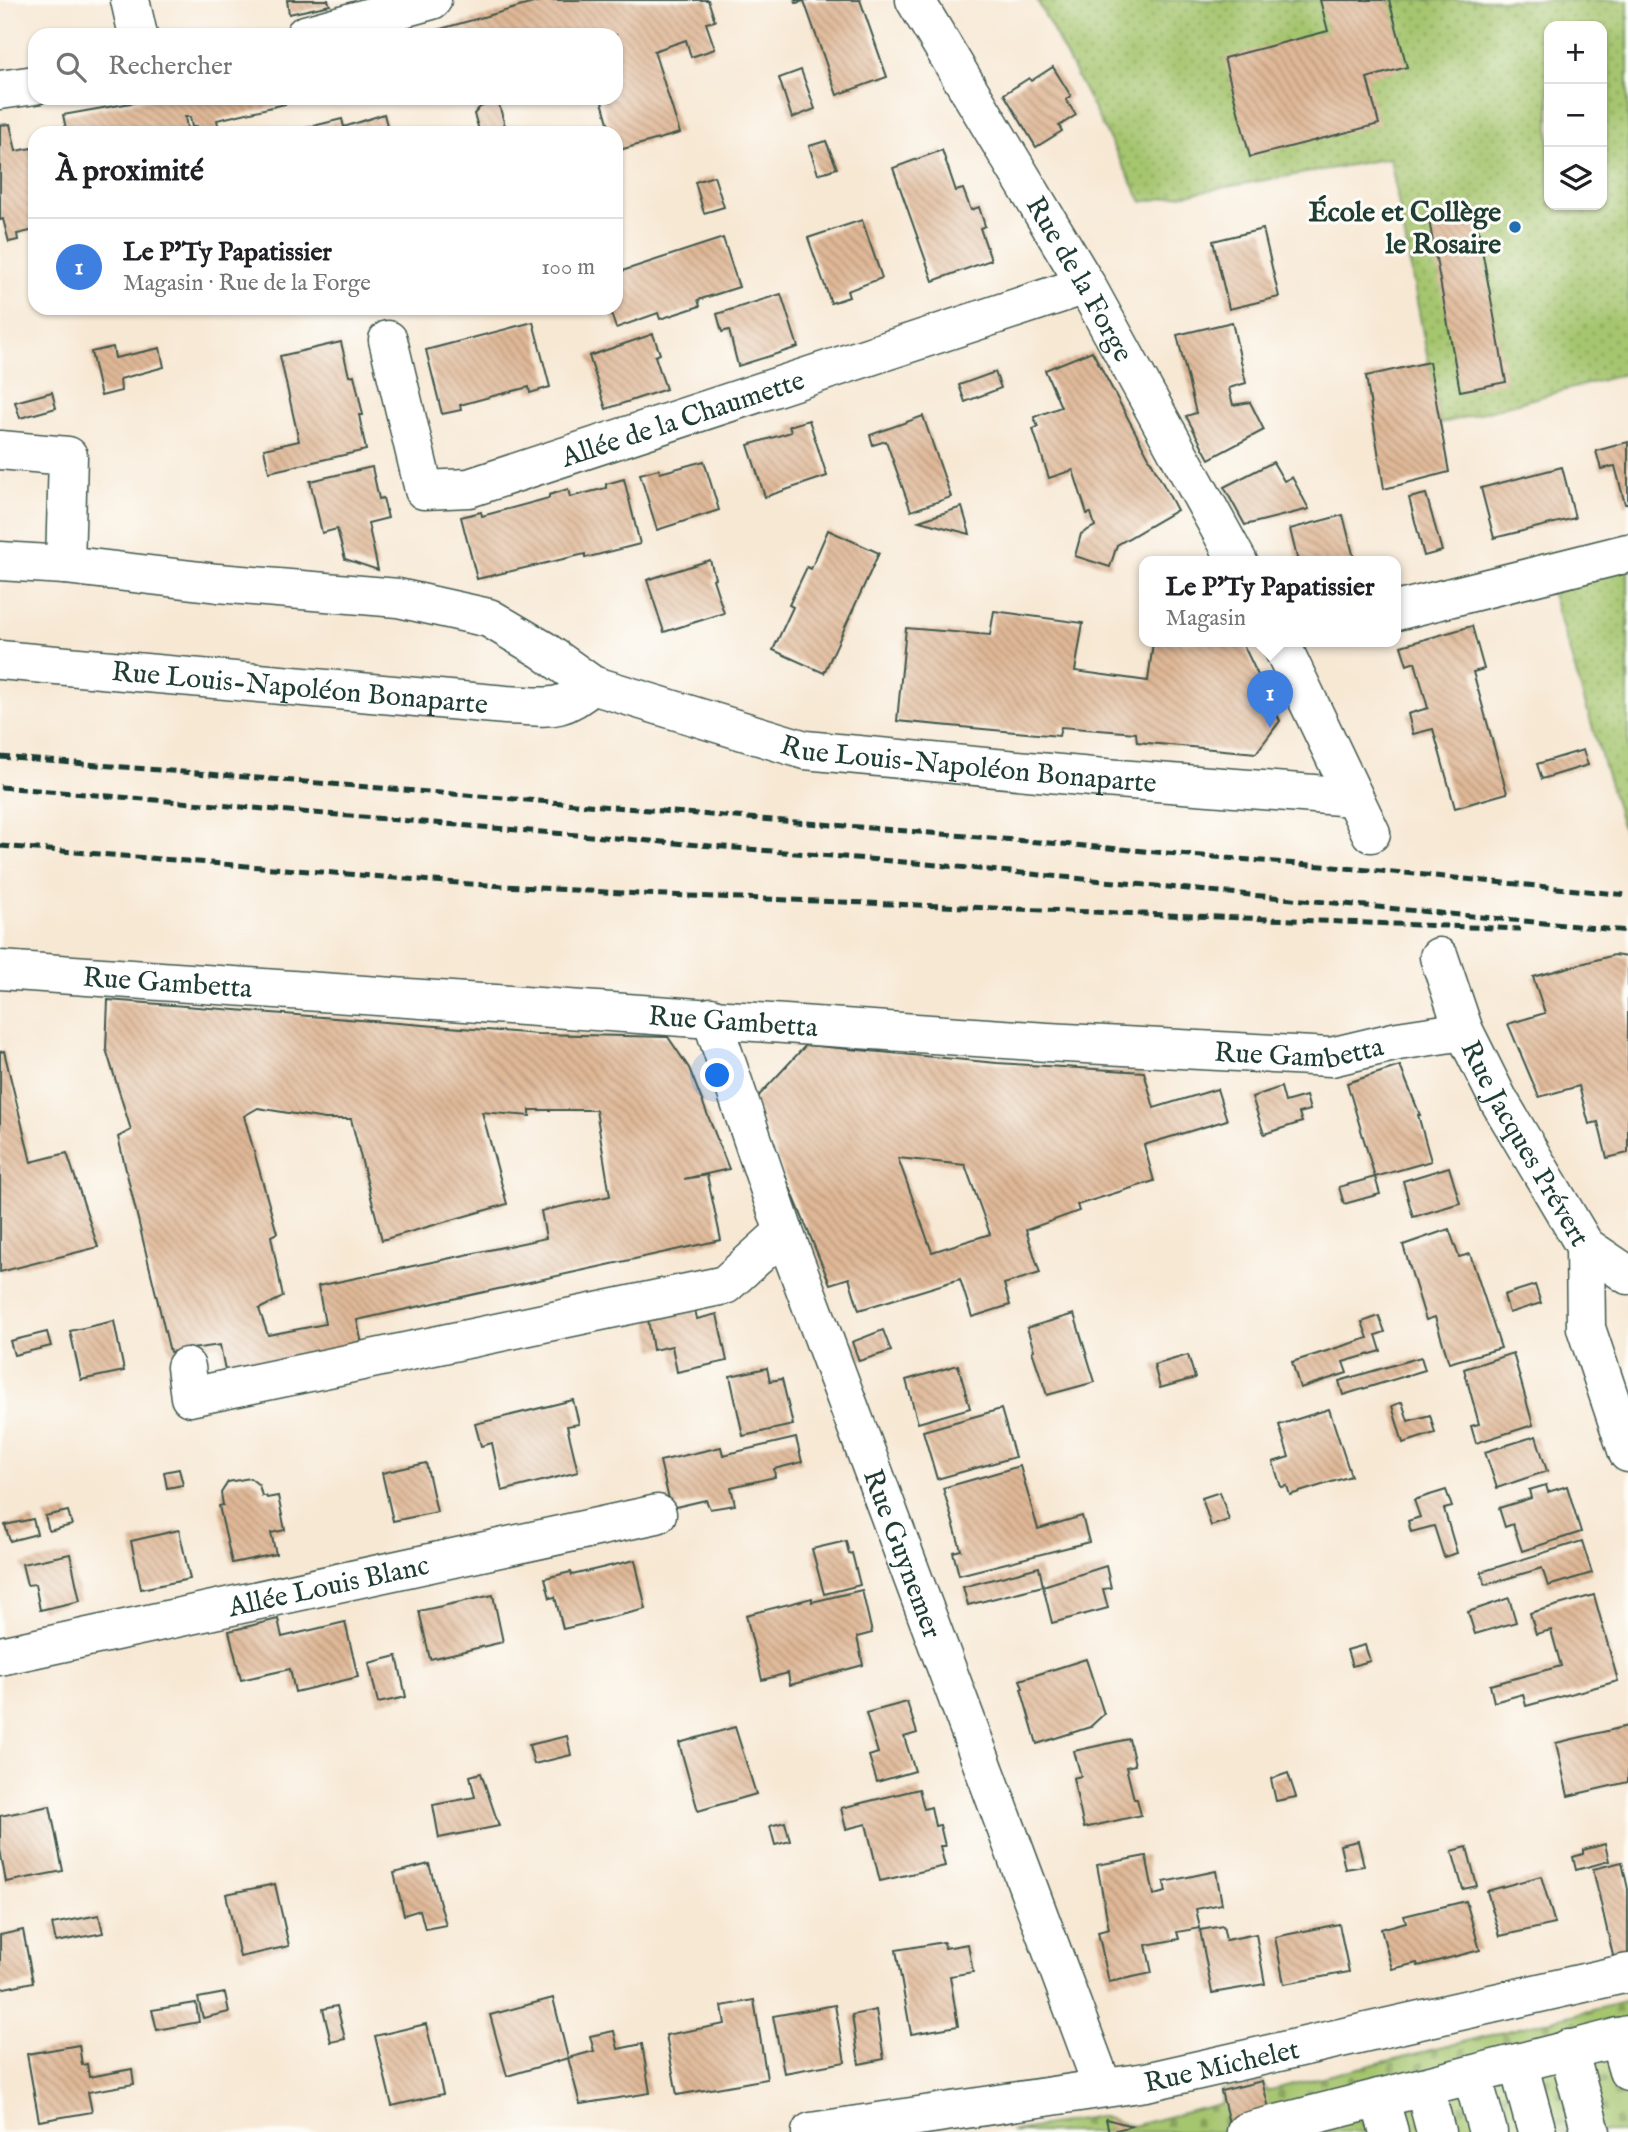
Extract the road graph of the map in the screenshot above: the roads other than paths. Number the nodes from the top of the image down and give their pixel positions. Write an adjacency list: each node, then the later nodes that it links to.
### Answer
1 (130, 0): 4 (street)
2 (432, 0): 5 (street)
3 (921, 2): 8 (street, Rue de la Forge)
4 (136, 28)
5 (330, 28)
6 (28, 86): 7 (street)
7 (0, 90)
8 (1086, 285): 9 (street, Allée de la Chaumette); 12 (street, Rue de la Forge)
9 (388, 340)
10 (0, 450): 14 (street)
11 (1628, 553): 15 (street)
12 (1235, 556)
13 (0, 561): 14 (street, Rue Louis-Napoléon Bonaparte)
14 (65, 565): 18 (street, Rue Louis-Napoléon Bonaparte)
15 (1401, 610)
16 (1282, 647): 19 (street)
17 (0, 660): 18 (street, Rue Louis-Napoléon Bonaparte)
18 (592, 685): 19 (street, Rue Louis-Napoléon Bonaparte)
19 (1353, 797): 20 (street)
20 (1371, 832)
21 (1439, 957): 24 (street, Rue Jacques Prévert)
22 (0, 970): 23 (street, Rue Gambetta)
23 (711, 1017): 24 (street, Rue Gambetta); 25 (street, Rue Guynemer)
24 (1464, 1031): 26 (street, Rue Jacques Prévert)
25 (785, 1232): 28 (street); 38 (street, Rue Guynemer)
26 (1586, 1246): 27 (street); 29 (street, Rue Jacques Prévert)
27 (1628, 1275)
28 (186, 1367)
29 (1628, 1453)
30 (657, 1514): 31 (street, Allée Louis Blanc)
31 (0, 1656)
32 (1628, 1973): 38 (street, Rue Michelet)
33 (1625, 2048): 34 (street)
34 (1568, 2049): 35 (street); 47 (street)
35 (1518, 2063): 36 (street); 46 (street)
36 (1472, 2074): 37 (street); 45 (street)
37 (1423, 2087): 39 (street); 44 (street)
38 (1104, 2088): 43 (street, Rue Michelet)
39 (1384, 2115): 40 (street)
40 (1338, 2121): 41 (street)
41 (1294, 2126): 42 (street)
42 (1253, 2127)
43 (811, 2132)
44 (1436, 2132)
45 (1488, 2132)
46 (1537, 2132)
47 (1591, 2132)

